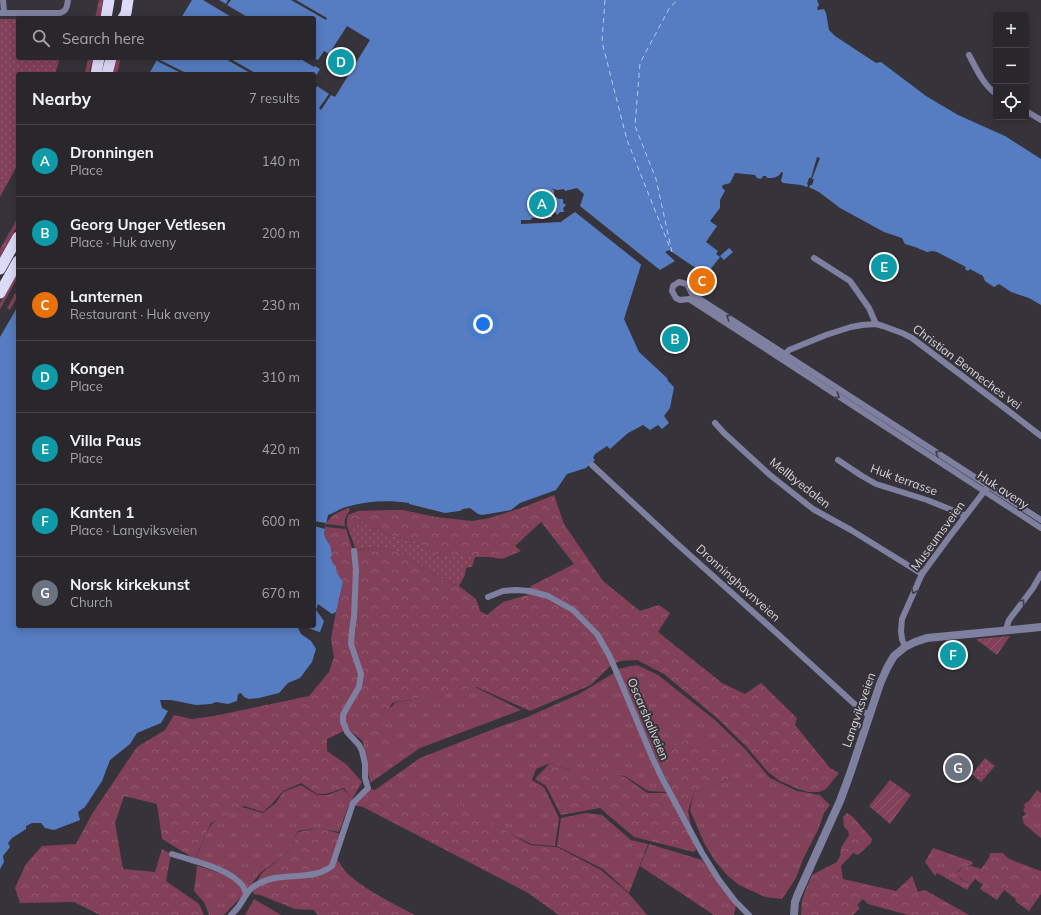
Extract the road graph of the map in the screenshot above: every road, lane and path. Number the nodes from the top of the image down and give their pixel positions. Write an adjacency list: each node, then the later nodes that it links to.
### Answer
1 (3, 0): 6 (street)
2 (68, 0): 6 (street)
3 (109, 0): 7 (highway)
4 (121, 0): 8 (highway)
5 (128, 0): 9 (highway)
6 (2, 12)
7 (106, 16)
8 (118, 16)
9 (124, 16)
10 (969, 56): 15 (street)
11 (100, 60): 13 (highway)
12 (111, 60): 14 (highway)
13 (96, 72)
14 (108, 72)
15 (993, 91)
16 (1029, 113): 17 (street)
17 (1041, 120)
18 (16, 241): 21 (highway)
19 (814, 258): 23 (street)
20 (16, 265): 22 (highway)
21 (0, 269)
22 (0, 293)
23 (876, 324): 26 (street, Christian Benneches vei); 33 (street, Christian Benneches vei)
24 (742, 326): 25 (street); 25 (street, Huk aveny, one-way to 25); 26 (street, Huk aveny)
25 (738, 332): 26 (street, Huk aveny)
26 (783, 357): 27 (street, Huk aveny)
27 (817, 379): 28 (street, Huk aveny); 29 (street, Huk aveny, one-way to 29)
28 (858, 400): 29 (street); 31 (street, Huk aveny)
29 (854, 406): 32 (street, Huk aveny)
30 (715, 423): 44 (street, Mellbyedalen)
31 (893, 423): 32 (street); 34 (street, Huk aveny)
32 (889, 429): 35 (street, Huk aveny)
33 (1041, 436)
34 (927, 445): 35 (street); 38 (street, Huk aveny, one-way to 34)
35 (923, 451): 38 (street, Huk aveny)
36 (838, 460): 40 (street, Huk terrasse)
37 (592, 465): 50 (street, Dronninghavnveien)
38 (955, 468): 39 (street, Huk aveny)
39 (987, 488): 40 (street, Museumsveien); 41 (street, Huk aveny); 42 (street, Huk aveny)
40 (965, 516): 44 (street, Museumsveien)
41 (1041, 520)
42 (1041, 528)
43 (354, 551): 52 (street)
44 (922, 574): 49 (street, Museumsveien, one-way to 49)
45 (1041, 574): 48 (street, one-way to 45)
46 (488, 597): 54 (street, Oscarshallveien)
47 (1041, 627): 48 (street, Langviksveien)
48 (1007, 630): 49 (street, Langviksveien)
49 (905, 647): 50 (street, Langviksveien)
50 (870, 716): 55 (street, Langviksveien)
51 (172, 854): 52 (street)
52 (246, 894): 53 (street)
53 (231, 915)
54 (749, 915)
55 (794, 915)

